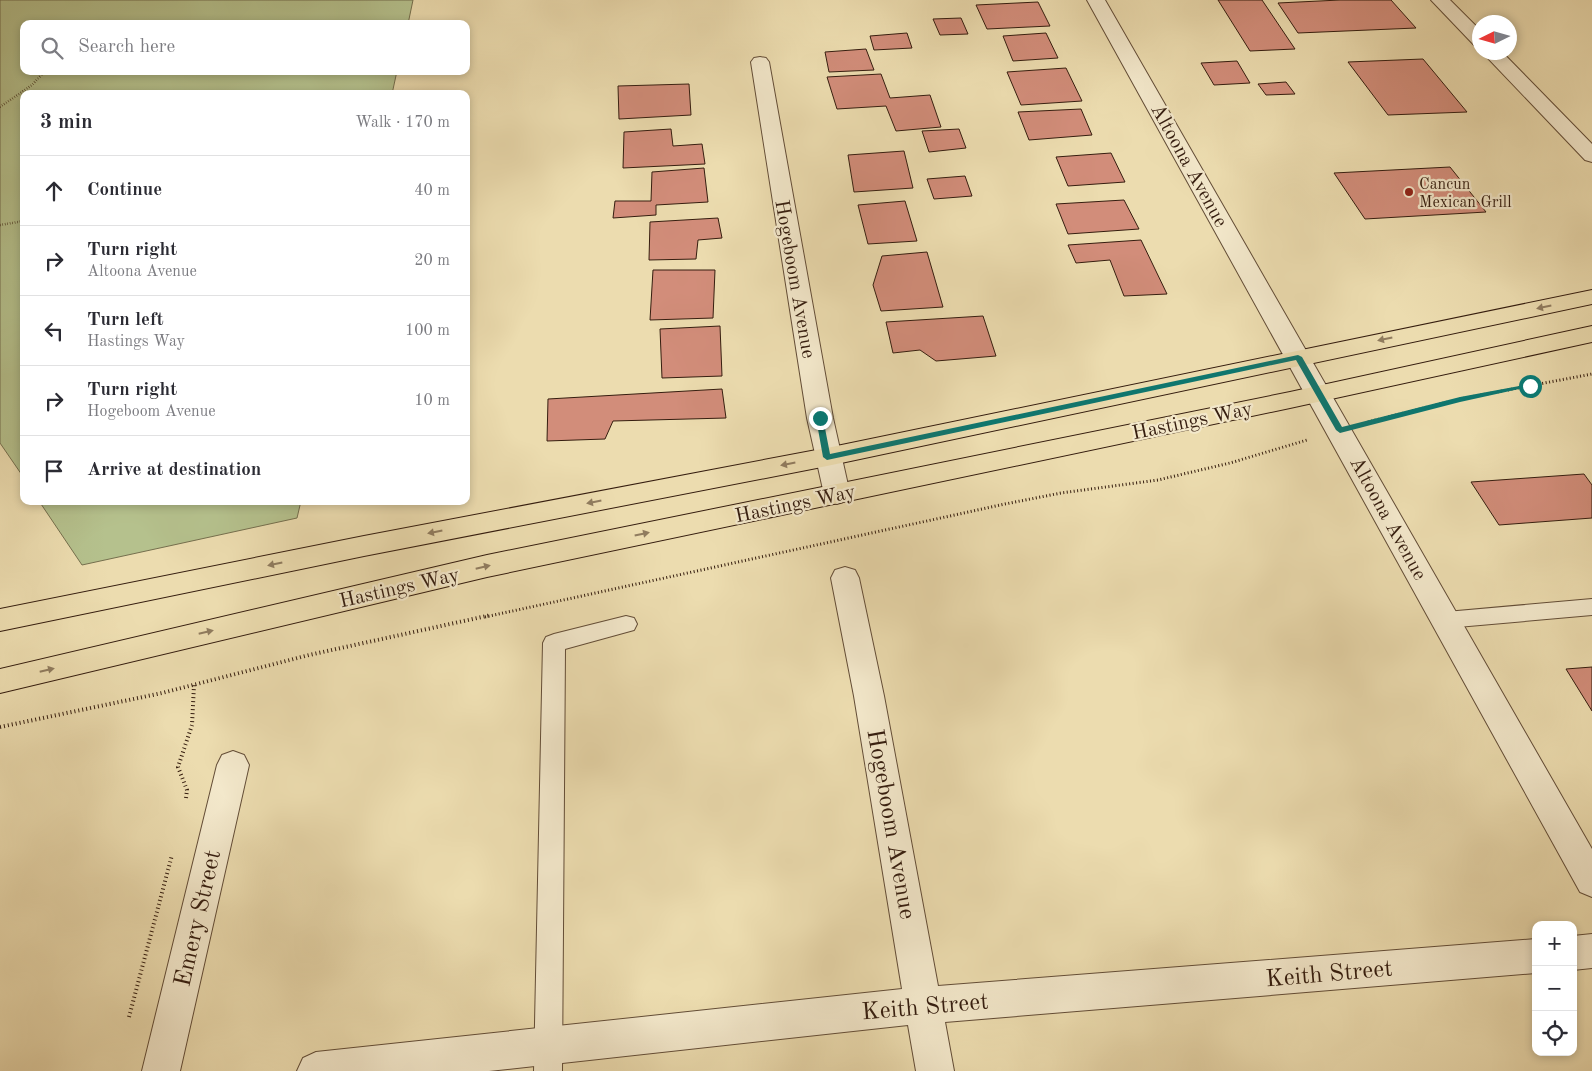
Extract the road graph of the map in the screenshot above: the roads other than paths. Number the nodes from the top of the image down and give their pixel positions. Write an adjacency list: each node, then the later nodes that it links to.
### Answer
1 (1096, 0): 9 (street, Altoona Avenue)
2 (1440, 0): 3 (street)
3 (1472, 33)
4 (1499, 60): 6 (street)
5 (760, 62): 11 (street, Hogeboom Avenue)
6 (1592, 156)
7 (1592, 297): 9 (main road, Hastings Way, one-way to 9)
8 (1592, 334): 10 (main road, Hastings Way)
9 (1298, 357): 10 (street, Altoona Avenue); 11 (main road, Hastings Way)
10 (1319, 394): 12 (main road, Hastings Way); 16 (street, Altoona Avenue)
11 (827, 457): 12 (street, Hogeboom Avenue); 15 (main road, Hastings Way, one-way to 15)
12 (837, 494): 18 (main road, Hastings Way, one-way to 12)
13 (845, 578): 24 (street, Hogeboom Avenue)
14 (1592, 607): 16 (lane)
15 (0, 620)
16 (1446, 620): 20 (street, Altoona Avenue)
17 (626, 624): 25 (lane)
18 (0, 681)
19 (233, 765): 26 (street, Emery Street)
20 (1592, 881)
21 (1592, 952): 22 (street)
22 (1577, 953)
23 (1532, 956): 24 (street, Keith Street)
24 (925, 1005): 25 (street, Keith Street); 28 (street, Hogeboom Avenue)
25 (548, 1058): 27 (street, Keith Street)
26 (161, 1071)
27 (316, 1071)
28 (935, 1071)

